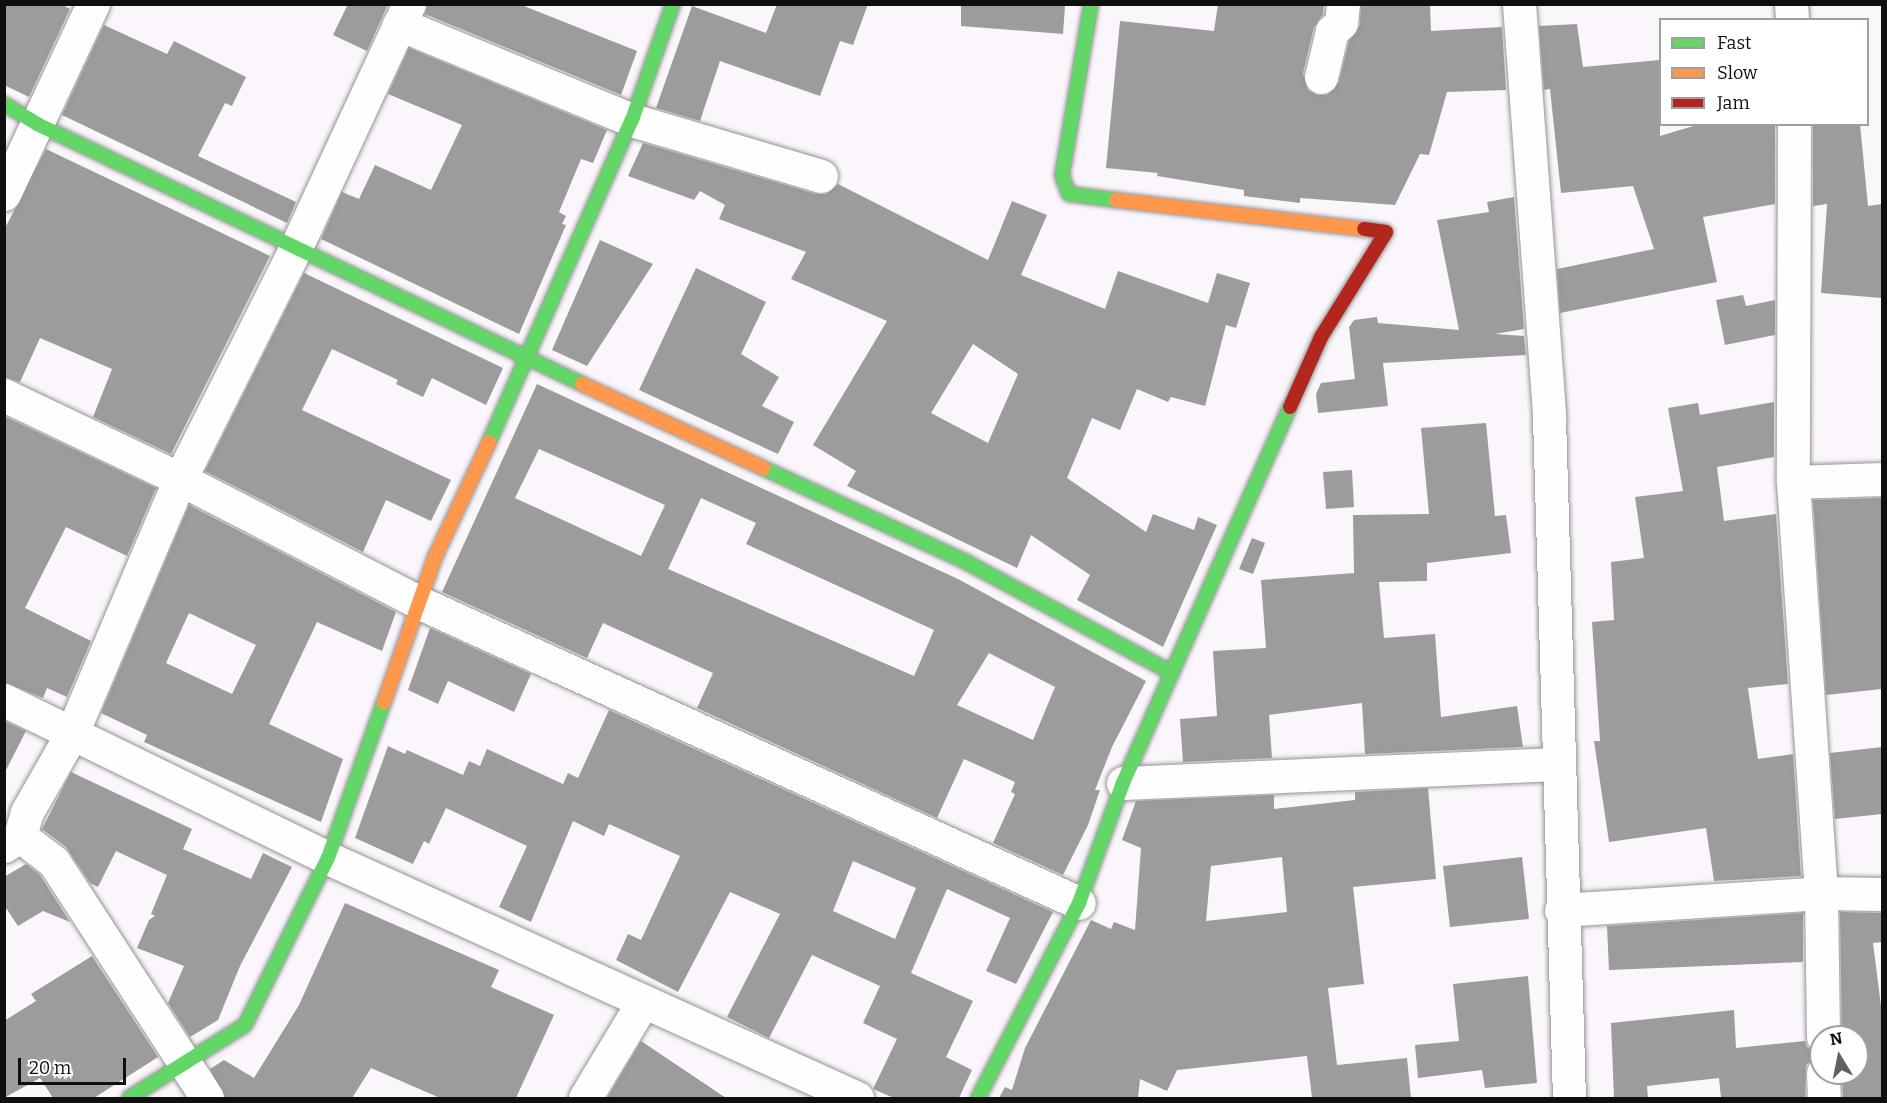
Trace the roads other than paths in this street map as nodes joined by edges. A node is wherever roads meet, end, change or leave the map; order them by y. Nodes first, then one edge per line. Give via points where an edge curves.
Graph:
1 (93, 4) edge
2 (673, 4) edge
3 (1091, 4) edge
4 (1343, 4) edge
5 (1519, 4) edge
6 (404, 14) edge
7 (1321, 77) dead end
8 (4, 104) edge
9 (632, 120) junction
10 (37, 124) junction
11 (1794, 126) edge
12 (821, 176) dead end
13 (4, 194) edge
14 (297, 245) junction
15 (528, 359) junction
16 (4, 395) edge
17 (180, 479) junction
18 (1882, 479) edge
19 (1793, 482) junction
20 (418, 602) junction
21 (1172, 673) junction
22 (4, 700) edge
23 (72, 733) junction
24 (1557, 764) junction
25 (1123, 783) junction
26 (12, 841) edge
27 (328, 858) junction
28 (1821, 893) junction
29 (1882, 894) edge
30 (1079, 903) junction
31 (1561, 910) junction
32 (643, 1002) junction
33 (1823, 1025) edge
34 (187, 1062) junction
35 (129, 1098) edge
36 (207, 1098) edge
37 (585, 1098) edge
38 (857, 1098) edge
39 (978, 1098) edge
40 (1569, 1098) edge

1 - 10 street
2 - 9 street
3 - 21 street via 1062,176 1069,194 1386,232 1321,337
4 - 7 street via 1341,23 1332,31
5 - 24 street via 1549,417
6 - 9 street
6 - 14 street
8 - 10 street
9 - 12 street
9 - 15 street
10 - 13 street
10 - 14 street
11 - 19 street
14 - 15 street
14 - 17 street
15 - 20 street via 435,557
15 - 21 street via 966,562
16 - 17 street
17 - 20 street
17 - 23 street
18 - 19 street
19 - 28 street
20 - 27 street
20 - 30 street
21 - 25 street
22 - 23 street
23 - 26 street
23 - 27 street
24 - 25 street
24 - 31 street
25 - 30 street
26 - 34 street via 54,862
27 - 32 street
27 - 34 street via 245,1025
28 - 29 street
28 - 31 street
28 - 33 street
30 - 39 street
31 - 40 street
32 - 37 street
32 - 38 street
34 - 35 street
34 - 36 street

